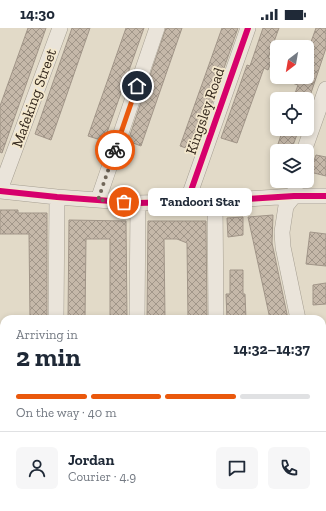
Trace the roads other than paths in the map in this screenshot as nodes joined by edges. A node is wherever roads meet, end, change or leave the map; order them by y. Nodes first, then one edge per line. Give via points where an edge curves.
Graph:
1 (60, 28) edge
2 (157, 28) edge
3 (248, 28) edge
4 (326, 89) edge
5 (306, 144) edge
6 (295, 188) edge
7 (0, 190) edge
8 (326, 196) edge
9 (57, 197) junction
10 (98, 200) junction
11 (215, 201) junction
12 (187, 202) junction
13 (138, 203) junction
14 (56, 315) edge
15 (137, 315) edge
16 (216, 315) edge
17 (297, 315) edge

1 - 7 street, Mafeking Street
2 - 10 street
3 - 12 street, Kingsley Road
4 - 5 street
6 - 8 street
6 - 11 street
6 - 17 street via 286,206 282,232
7 - 9 street
9 - 10 street
9 - 14 street
10 - 13 street
11 - 12 street
11 - 16 street
12 - 13 street
13 - 15 street

